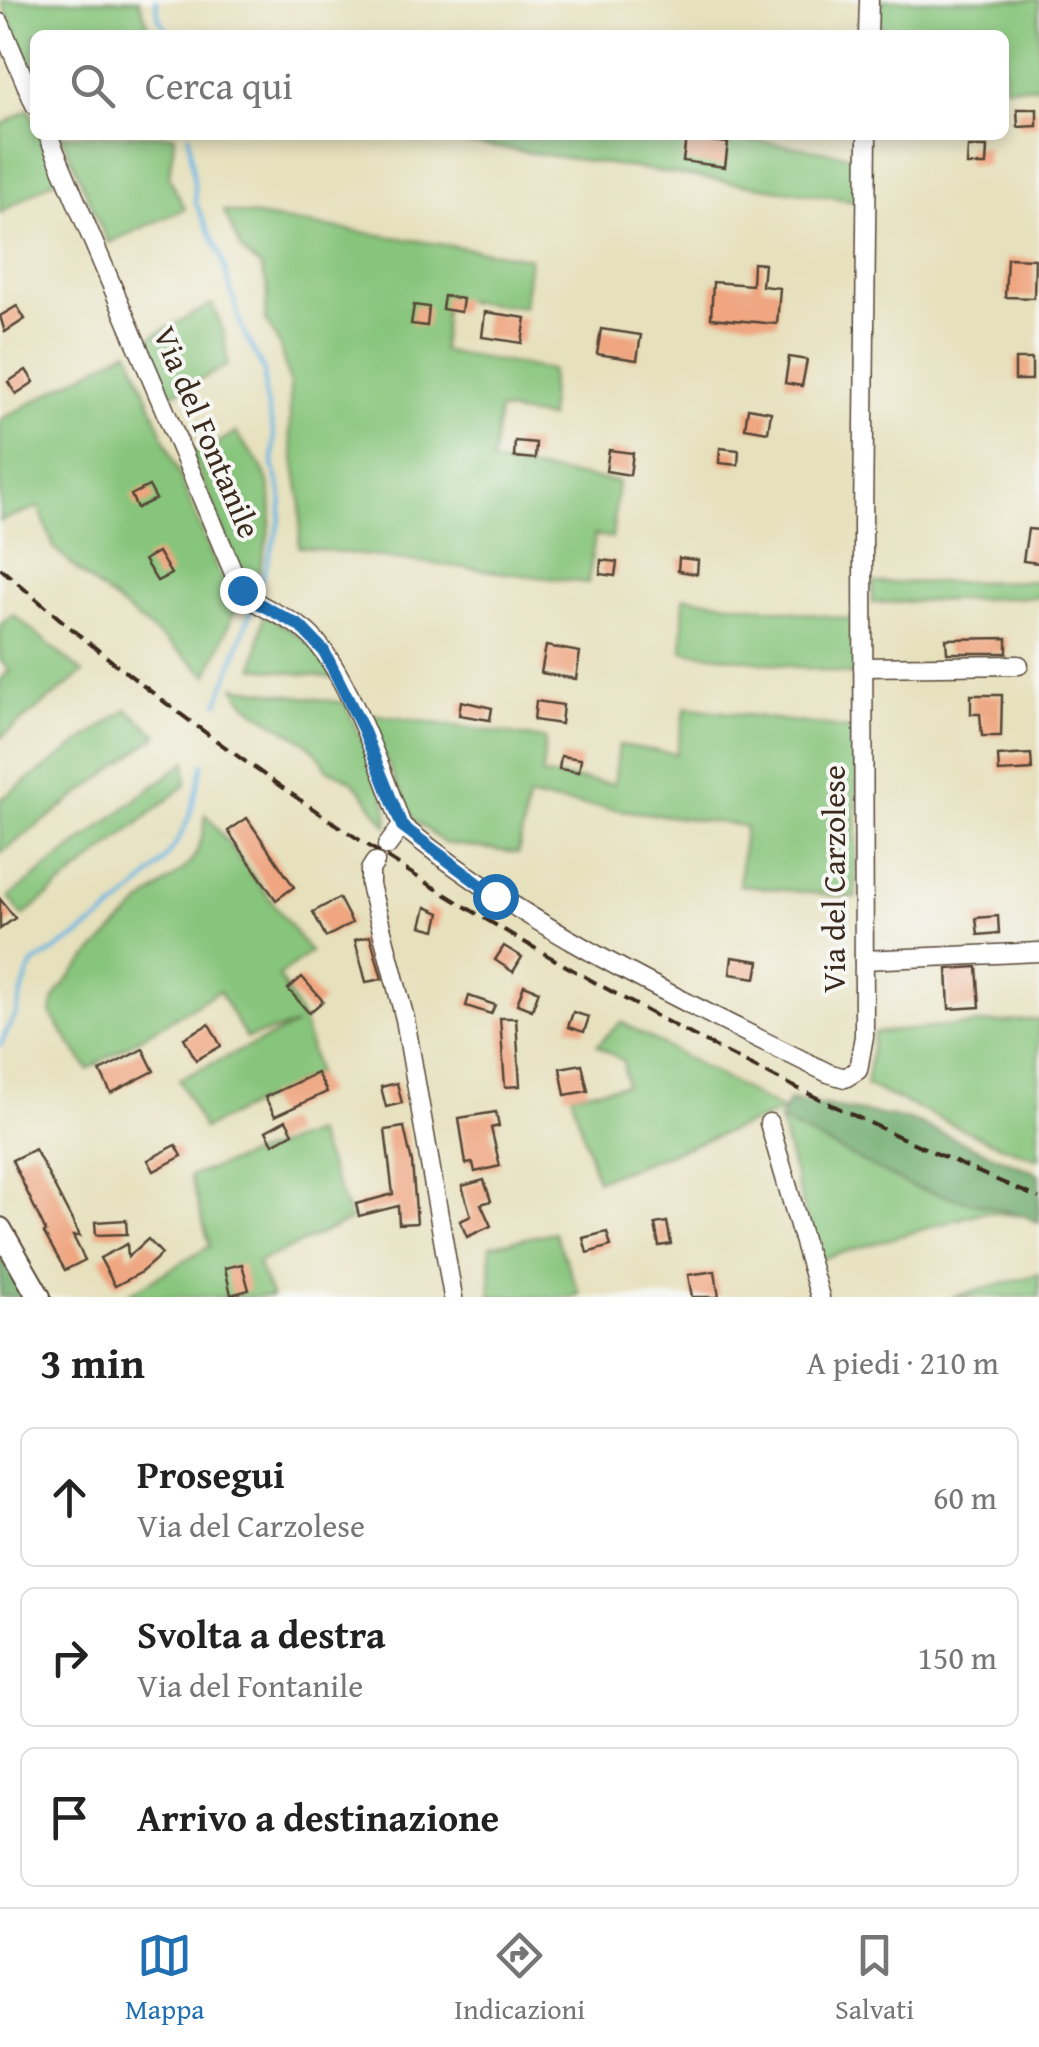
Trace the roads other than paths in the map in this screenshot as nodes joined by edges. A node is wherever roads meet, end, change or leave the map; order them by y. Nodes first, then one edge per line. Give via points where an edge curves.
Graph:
1 (869, 0) edge
2 (0, 23) edge
3 (868, 30) edge
4 (30, 93) edge
5 (50, 140) edge
6 (867, 140) edge
7 (1019, 664) dead end
8 (863, 667) junction
9 (402, 826) junction
10 (387, 846) dead end
11 (375, 862) dead end
12 (1039, 952) edge
13 (864, 960) junction
14 (769, 1123) dead end
15 (0, 1229) edge
16 (39, 1297) edge
17 (453, 1297) edge
18 (820, 1297) edge

1 - 3 street
2 - 4 street
5 - 9 street, Via del Fontanile via 244,593 308,632 328,657
6 - 8 street, Via del Carzolese
7 - 8 street
8 - 13 street, Via del Carzolese
9 - 10 street
9 - 13 street, Via del Carzolese via 515,908 841,1078 855,1074 862,1057
11 - 17 street via 370,885 402,1004
12 - 13 street
14 - 18 street
15 - 16 main road

